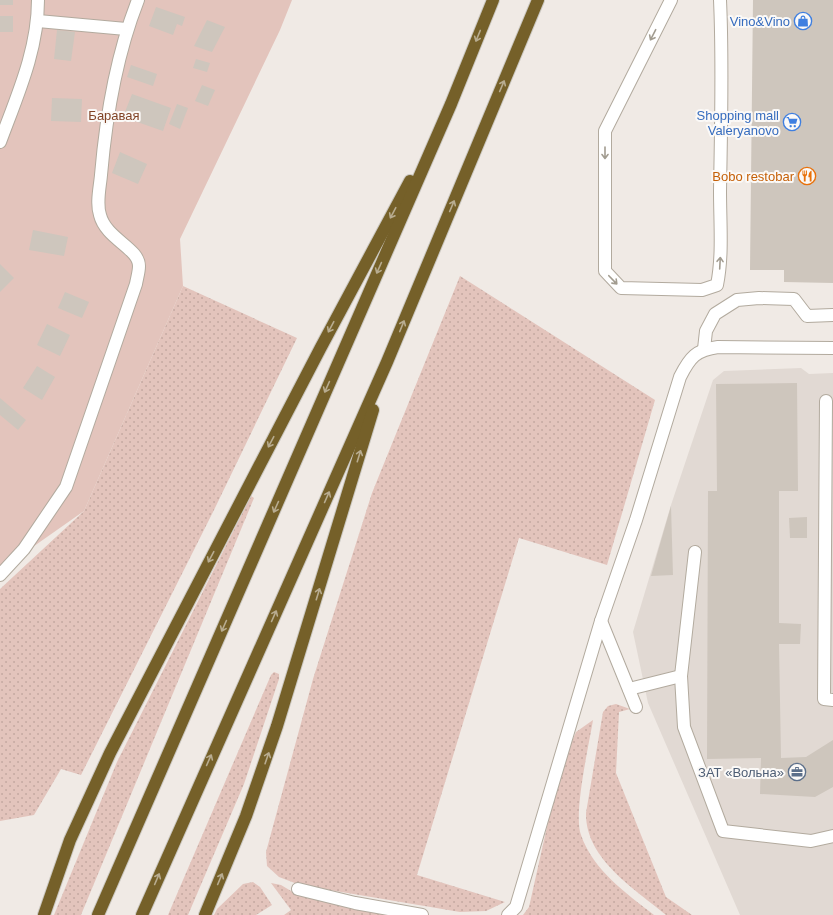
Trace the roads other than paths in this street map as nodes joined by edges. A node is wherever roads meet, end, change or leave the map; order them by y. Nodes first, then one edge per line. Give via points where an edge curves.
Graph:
1 (38, 0) edge
2 (138, 0) edge
3 (493, 0) edge
4 (538, 0) edge
5 (671, 0) edge
6 (720, 0) edge
7 (38, 21) junction
8 (126, 29) junction
9 (451, 104) junction
10 (0, 142) edge
11 (833, 315) edge
12 (833, 348) edge
13 (704, 349) junction
14 (387, 362) junction
15 (826, 401) dead end
16 (695, 552) dead end
17 (0, 575) edge
18 (601, 621) junction
19 (681, 676) junction
20 (629, 690) junction
21 (833, 700) edge
22 (636, 708) dead end
23 (833, 836) edge
24 (298, 889) dead end
25 (44, 915) edge
26 (98, 915) edge
27 (142, 915) edge
28 (205, 915) edge
29 (422, 915) edge
30 (508, 915) edge

1 - 7 street
2 - 8 street
3 -> 9 highway
14 -> 4 highway
5 -> 6 street via 605,131 605,271 621,288 702,290 717,285 721,243
7 - 8 street
7 - 10 street via 31,56
8 - 17 street via 105,134 99,214 112,236 137,256 139,266 136,284 66,487 24,549
9 -> 25 highway via 320,349 110,753 70,840
9 -> 26 highway
11 - 13 street via 807,316 794,298 737,300 715,314 706,331
12 - 13 street
13 - 18 street via 688,360 680,377 636,520
27 -> 14 highway
28 -> 14 highway via 246,816 278,726
15 - 21 street via 824,699
16 - 19 street
18 - 20 street
18 - 30 street via 516,907
19 - 20 street
19 - 23 street via 684,727 723,832 811,841
20 - 22 street
24 - 29 street via 355,903

